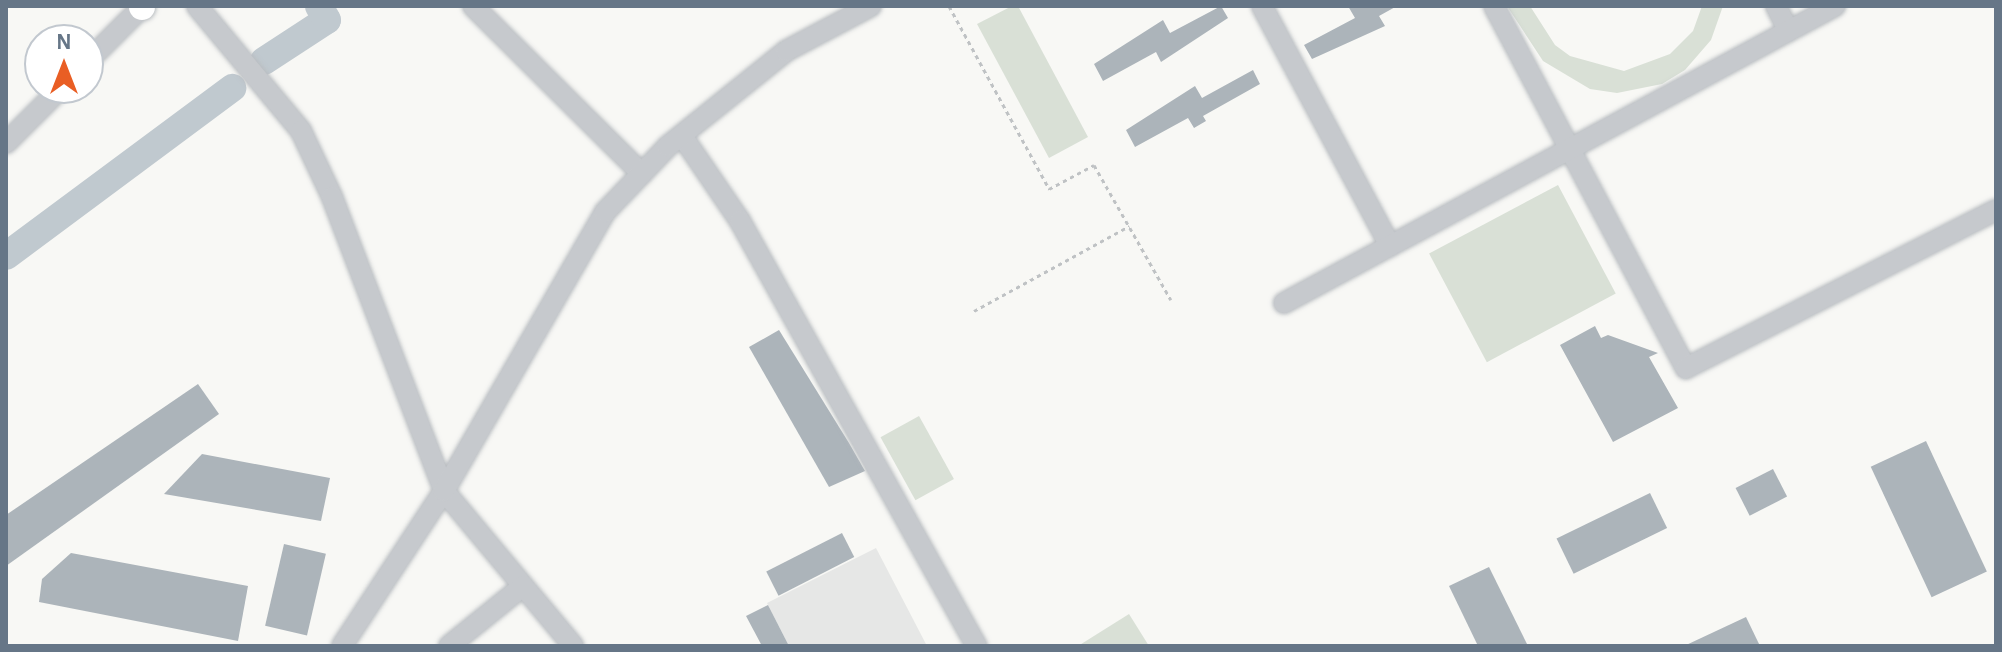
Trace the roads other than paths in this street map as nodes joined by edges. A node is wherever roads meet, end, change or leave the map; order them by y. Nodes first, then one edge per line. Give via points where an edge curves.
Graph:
1 (142, 6) edge
2 (197, 6) edge
3 (473, 6) edge
4 (871, 6) edge
5 (1262, 6) edge
6 (1494, 6) edge
7 (1776, 6) edge
8 (1835, 6) edge
9 (1789, 31) junction
10 (104, 45) edge
11 (45, 104) edge
12 (682, 136) junction
13 (6, 143) edge
14 (1570, 149) junction
15 (642, 174) junction
16 (1996, 210) edge
17 (1390, 246) junction
18 (1284, 303) dead end
19 (444, 491) junction
20 (523, 586) junction
21 (342, 646) edge
22 (449, 646) edge
23 (573, 646) edge
24 (977, 646) edge

1 - 10 street
2 - 19 street via 301,131 332,197
3 - 15 street
4 - 12 street via 786,51
5 - 17 street
6 - 14 street
7 - 9 street
8 - 9 street
9 - 14 street
11 - 13 street
12 - 15 street
12 - 24 street via 740,221
14 - 16 street via 1686,368
14 - 17 street
15 - 19 street via 605,212
17 - 18 street
19 - 20 street
19 - 21 street
20 - 22 street
20 - 23 street

